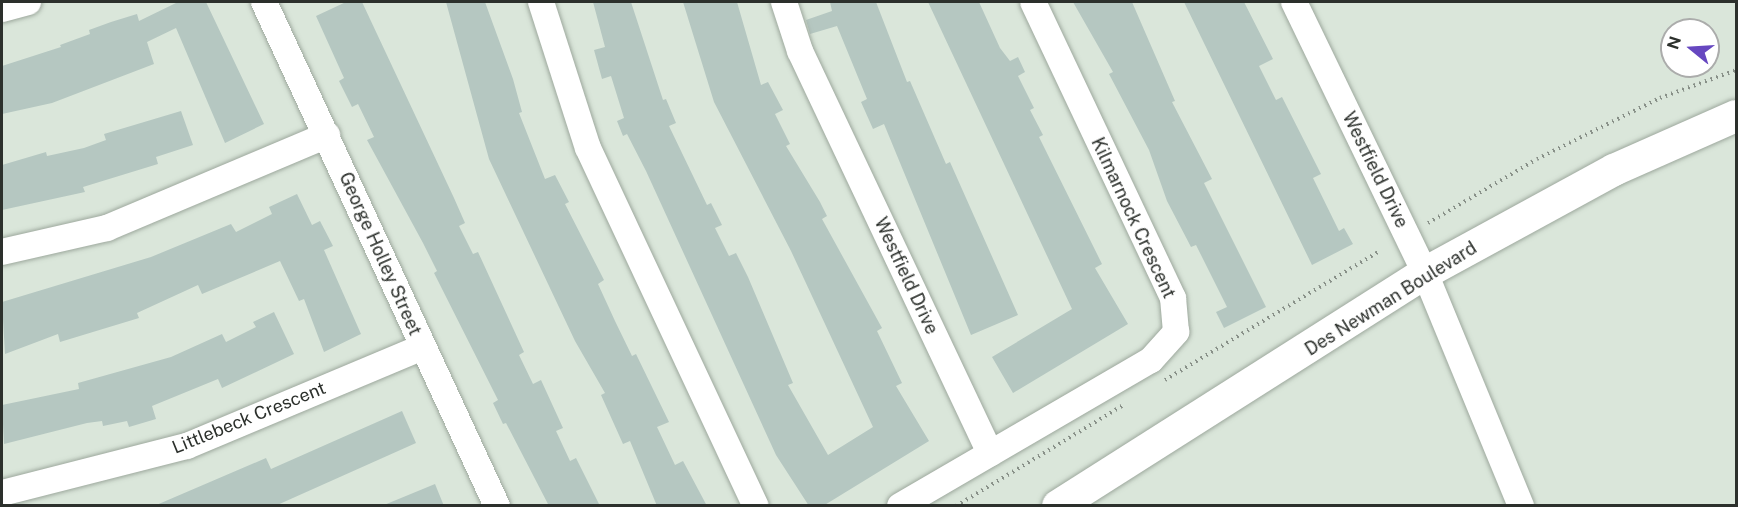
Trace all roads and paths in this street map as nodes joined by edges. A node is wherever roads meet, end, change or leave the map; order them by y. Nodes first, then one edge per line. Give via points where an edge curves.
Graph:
1 (28, 2) edge
2 (264, 2) edge
3 (541, 2) edge
4 (784, 2) edge
5 (1033, 2) edge
6 (1294, 2) edge
7 (2, 9) edge
8 (1737, 70) edge
9 (1737, 116) edge
10 (327, 135) junction
11 (1428, 223) dead end
12 (1380, 251) dead end
13 (2, 252) edge
14 (1425, 273) junction
15 (422, 347) junction
16 (1160, 383) dead end
17 (1130, 401) dead end
18 (990, 453) junction
19 (2, 493) edge
20 (497, 506) edge
21 (756, 506) edge
22 (900, 506) edge
23 (956, 506) edge
24 (1058, 506) edge
25 (1521, 506) edge

1 - 7 street
2 - 10 street, George Holley Street
3 - 21 street via 588,148
4 - 18 street, Westfield Drive via 800,51
5 - 18 street, Kilmarnock Crescent via 1173,298 1176,332 1151,360
6 - 14 street, Westfield Drive
8 - 11 path via 1660,98 1547,154
9 - 14 street, Des Newman Boulevard via 1614,170
10 - 13 street via 107,228
10 - 15 street, George Holley Street
12 - 16 path
14 - 24 street, Des Newman Boulevard
14 - 25 street, Westfield Drive
15 - 19 street, Littlebeck Crescent via 188,446
15 - 20 street, George Holley Street
17 - 23 path
18 - 22 street

